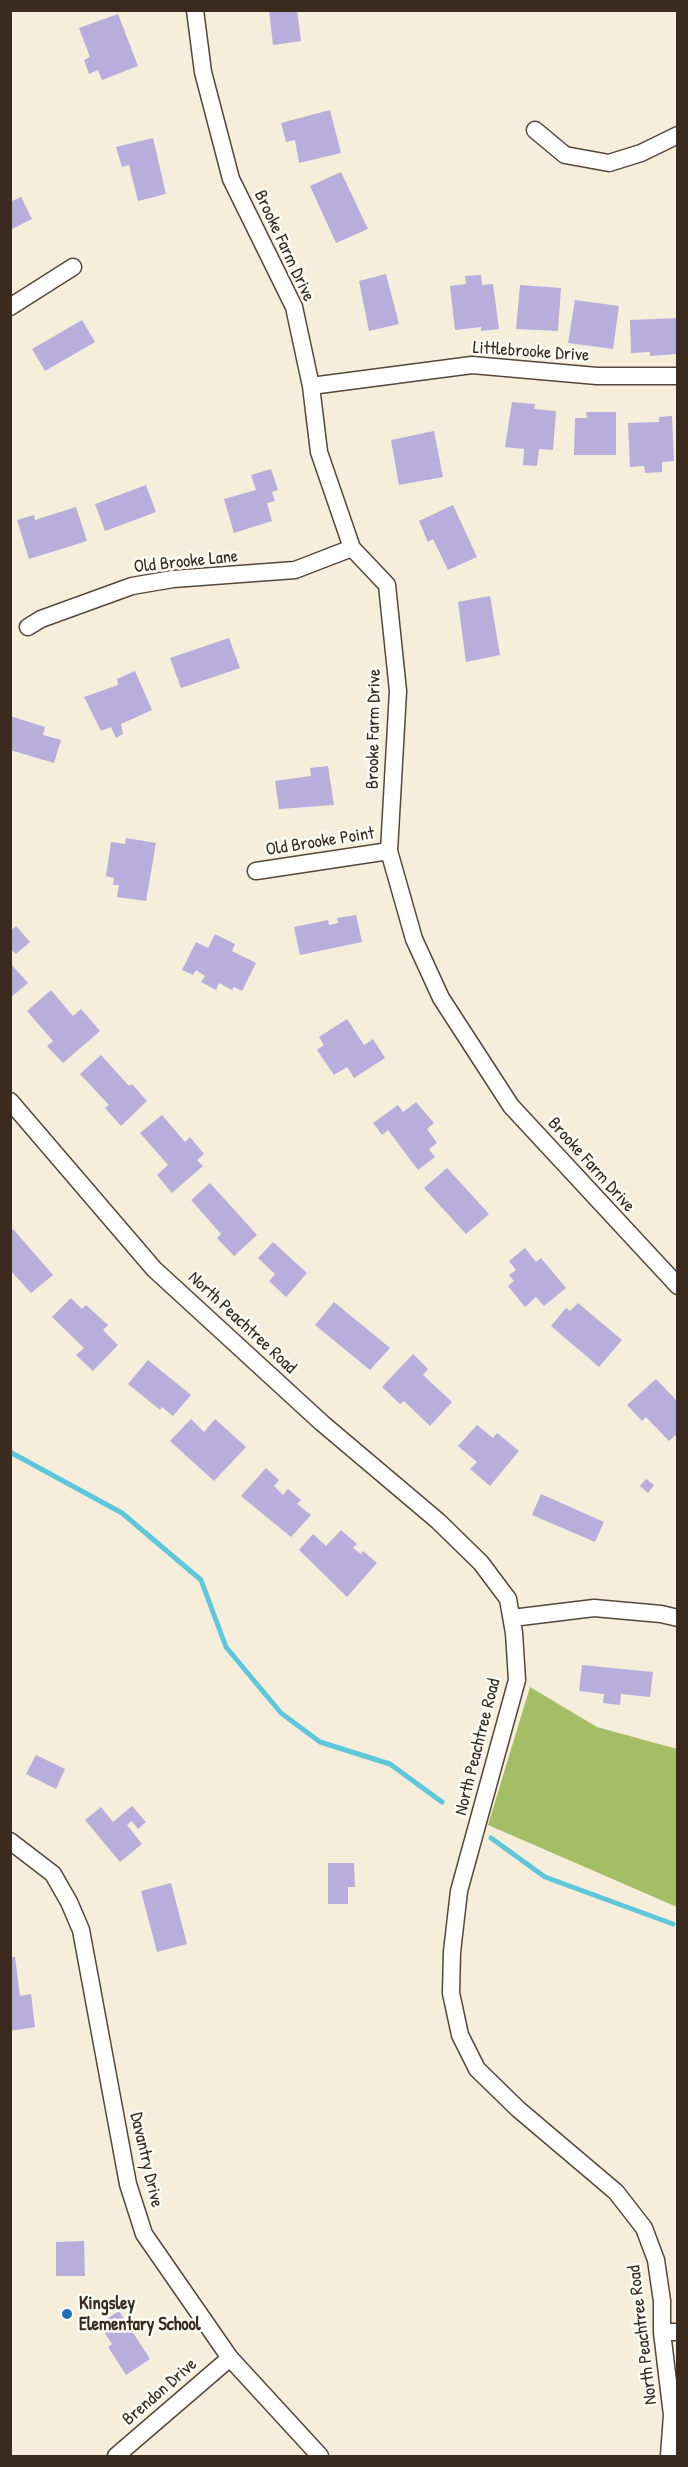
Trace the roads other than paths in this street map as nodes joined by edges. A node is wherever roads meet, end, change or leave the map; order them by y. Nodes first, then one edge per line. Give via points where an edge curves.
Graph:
1 (195, 10) edge
2 (535, 130) dead end
3 (678, 135) edge
4 (73, 267) dead end
5 (10, 307) edge
6 (678, 376) edge
7 (311, 386) junction
8 (352, 548) junction
9 (28, 627) dead end
10 (389, 851) junction
11 (256, 871) dead end
12 (10, 1101) edge
13 (678, 1286) edge
14 (512, 1618) junction
15 (678, 1618) edge
16 (10, 1841) edge
17 (670, 2332) edge
18 (230, 2358) junction
19 (116, 2457) edge
20 (320, 2457) edge
21 (669, 2457) edge

1 - 7 street, Brooke Farm Drive via 203,72 223,155 294,307
2 - 3 street via 565,155 609,163 642,153
4 - 5 street
6 - 7 street, Littlebrooke Drive via 597,376 472,365
7 - 8 street, Brooke Farm Drive via 319,452
8 - 9 street, Old Brooke Lane via 295,570 132,586
8 - 10 street, Brooke Farm Drive via 387,585 398,691
10 - 11 street, Old Brooke Point
10 - 13 street, Brooke Farm Drive via 414,939 441,998 512,1106
12 - 14 street, North Peachtree Road via 154,1269 481,1563 508,1599
14 - 15 street via 594,1608
14 - 17 street, North Peachtree Road via 516,1680 459,1891 451,1994 460,2035 477,2069 616,2192 644,2228 656,2260
16 - 18 street, Davantry Drive via 53,1874 81,1930 128,2184 144,2234
17 - 21 street, North Peachtree Road
18 - 19 street, Brendon Drive
18 - 20 street, Davantry Drive

